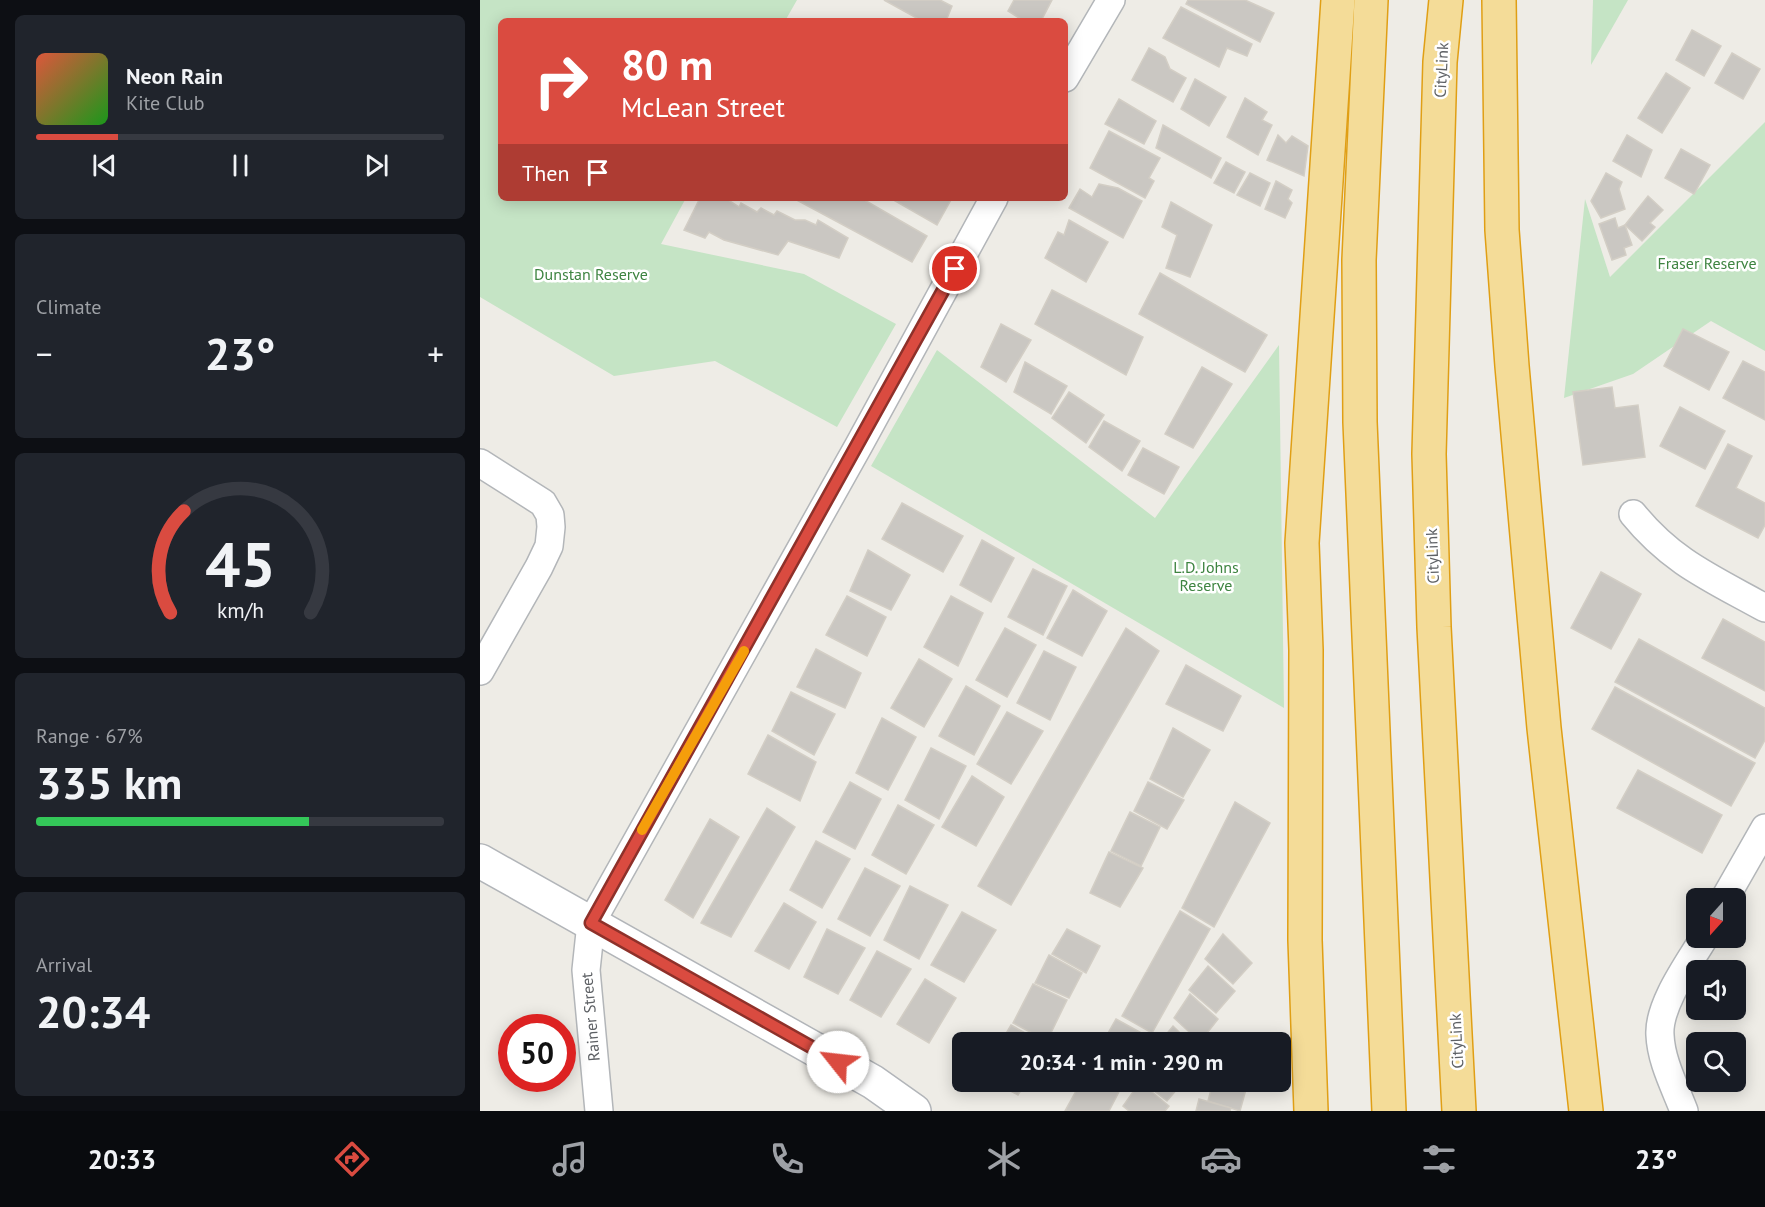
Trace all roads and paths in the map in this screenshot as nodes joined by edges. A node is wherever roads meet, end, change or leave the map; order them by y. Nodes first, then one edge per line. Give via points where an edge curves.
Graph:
1 (1111, 0) edge
2 (1338, 0) edge
3 (1371, 0) edge
4 (1446, 0) edge
5 (1499, 0) edge
6 (1068, 73) edge
7 (992, 201) edge
8 (480, 463) edge
9 (1633, 514) dead end
10 (1765, 608) edge
11 (480, 671) edge
12 (1765, 828) edge
13 (480, 861) edge
14 (1731, 888) edge
15 (591, 923) junction
16 (1699, 948) edge
17 (912, 1107) edge
18 (599, 1111) edge
19 (1311, 1111) edge
20 (1389, 1111) edge
21 (1459, 1111) edge
22 (1586, 1111) edge
23 (1684, 1111) edge

1 - 6 street
2 - 19 highway via 1302,543 1306,650 1305,940
3 - 20 highway via 1359,260 1360,422
4 - 21 highway, CityLink via 1440,62 1429,454
5 - 22 highway via 1502,230 1511,355 1544,728
7 - 15 street
8 - 11 street via 543,503 551,527 549,546 539,567
9 - 10 street via 1654,540 1677,559
12 - 14 street
13 - 15 main road
15 - 17 main road
15 - 18 street, Rainer Street via 586,978
16 - 23 street via 1661,1019 1663,1055

